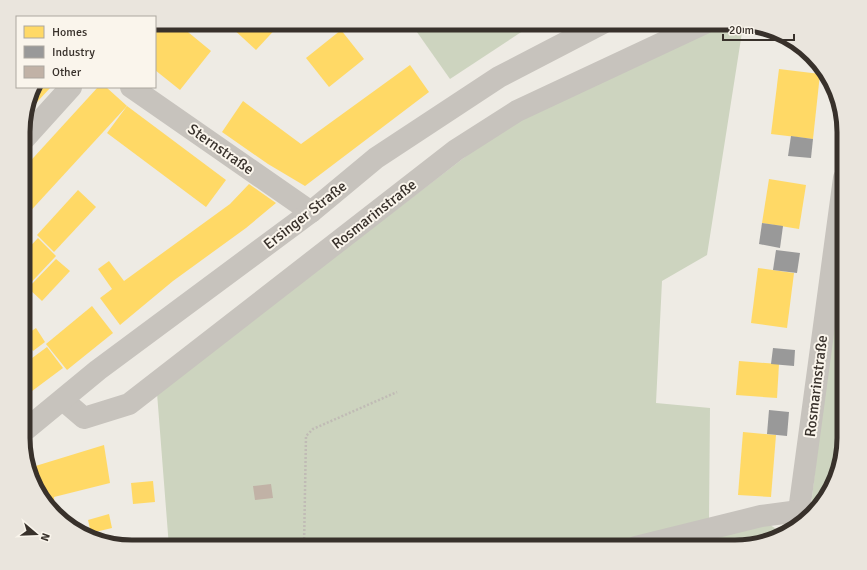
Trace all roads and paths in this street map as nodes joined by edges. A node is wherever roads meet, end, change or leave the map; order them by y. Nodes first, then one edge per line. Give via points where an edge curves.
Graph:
1 (590, 30) edge
2 (692, 30) edge
3 (70, 88) edge
4 (132, 88) edge
5 (30, 132) edge
6 (311, 212) junction
7 (837, 231) edge
8 (397, 392) dead end
9 (63, 400) junction
10 (30, 426) edge
11 (799, 517) edge
12 (304, 540) edge
13 (664, 540) edge

1 - 6 street, Ersinger Straße via 499,77 376,158
2 - 9 street, Rosmarinstraße via 517,111 456,150 129,404 84,418
3 - 5 street
4 - 6 street, Sternstraße
6 - 9 street, Ersinger Straße via 98,370
7 - 11 street, Rosmarinstraße
8 - 12 path via 313,429 306,436
9 - 10 street, Ersinger Straße
11 - 13 street via 761,516

